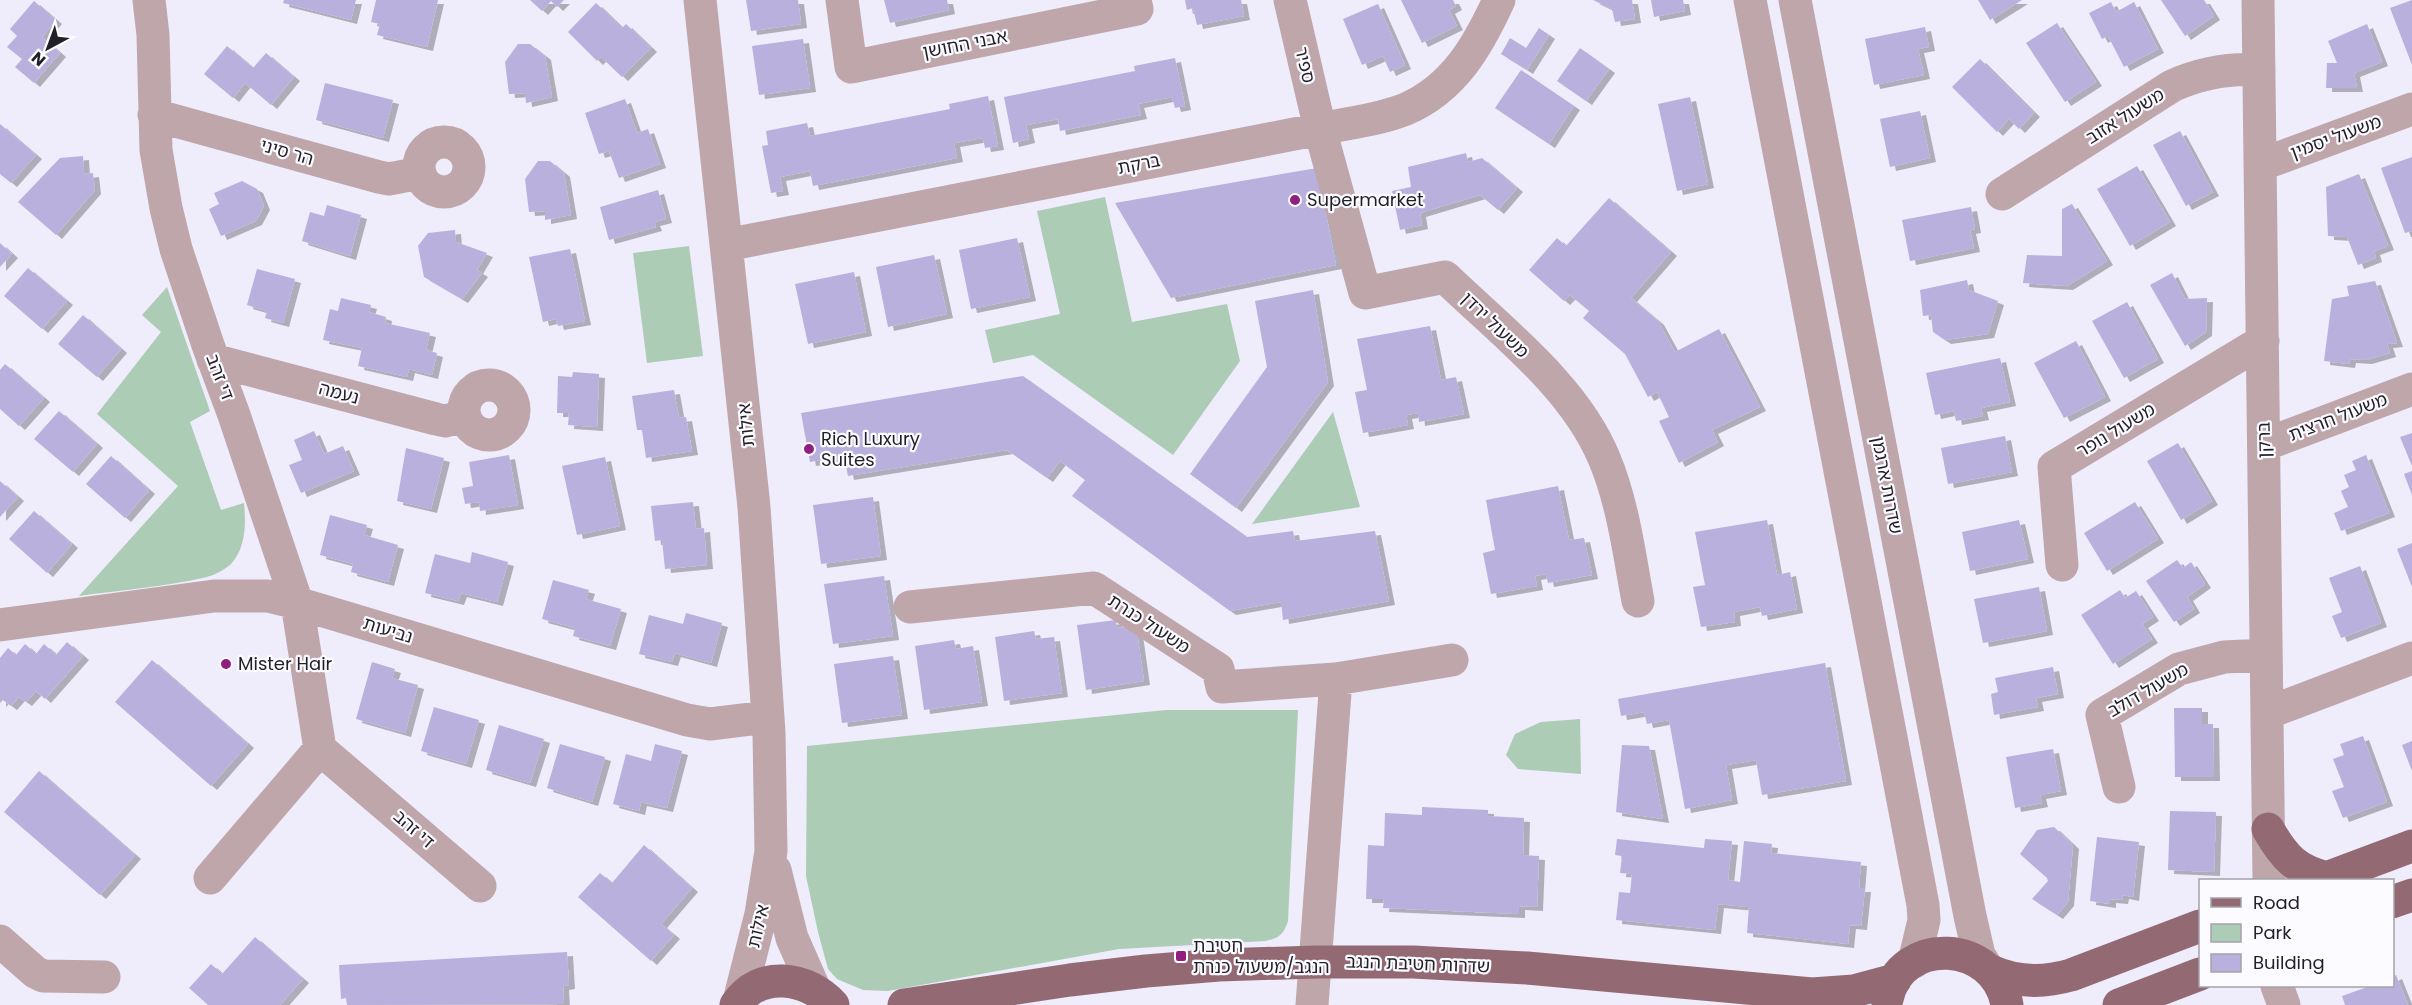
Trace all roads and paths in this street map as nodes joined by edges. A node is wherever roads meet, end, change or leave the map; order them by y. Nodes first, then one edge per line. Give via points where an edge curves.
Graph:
1 (149, 0) edge
2 (700, 0) edge
3 (842, 0) edge
4 (1136, 0) edge
5 (1290, 0) edge
6 (1499, 0) edge
7 (1750, 0) edge
8 (1795, 0) edge
9 (2258, 0) edge
10 (2259, 70) junction
11 (2412, 109) edge
12 (154, 115) junction
13 (1320, 129) junction
14 (2260, 165) junction
15 (420, 173) dead end
16 (2002, 194) dead end
17 (726, 245) junction
18 (2263, 341) junction
19 (213, 360) junction
20 (2412, 389) edge
21 (465, 416) dead end
22 (2264, 445) junction
23 (2062, 566) dead end
24 (1638, 601) dead end
25 (297, 603) junction
26 (910, 607) dead end
27 (0, 625) edge
28 (2266, 655) junction
29 (2412, 658) edge
30 (1452, 660) dead end
31 (1336, 679) junction
32 (2267, 713) junction
33 (768, 717) junction
34 (320, 749) junction
35 (2119, 786) dead end
36 (2268, 829) junction
37 (2412, 846) edge
38 (771, 851) junction
39 (210, 878) dead end
40 (2269, 879) edge
41 (2325, 879) edge
42 (480, 886) dead end
43 (2412, 895) edge
44 (2394, 901) edge
45 (2199, 926) edge
46 (0, 942) edge
47 (1316, 962) junction
48 (1989, 969) junction
49 (2199, 974) edge
50 (104, 976) dead end
51 (1898, 982) edge
52 (2277, 987) edge
53 (828, 998) edge
54 (737, 1004) edge
55 (904, 1005) edge
56 (1312, 1005) edge
57 (2007, 1005) edge
58 (2119, 1005) edge
59 (2284, 1005) edge

1 - 12 street, די זהב
2 - 17 street, אילות
3 - 4 street, אבני החושן via 851,67 1137,9
5 - 13 street, ספיר
6 - 13 street, ברקת via 1471,54 1438,90 1404,110
7 - 51 street via 1923,905 1924,920
8 - 48 street, שדרות ארגמן via 1970,916 1980,955
9 - 10 street, ברקן
10 - 14 street, ברקן
10 - 16 street, משעול אזוב via 2217,71 2172,87
11 - 14 street, משעול יסמין
12 - 15 street, הר סיני via 379,177
12 - 19 street, די זהב via 160,176 176,249
13 - 17 street, ברקת
13 - 24 street, משעול ירדן via 1365,293 1445,277 1542,370 1586,423 1611,476
14 - 18 street, ברקן
17 - 33 street, אילות via 754,507
18 - 22 street, ברקן
18 - 23 street, משעול נופר via 2054,467
19 - 21 street, נעמה via 436,419 446,421
19 - 25 street, די זהב
20 - 22 street, משעול חרצית
22 - 28 street, ברקן
25 - 27 street, נביעות via 268,596 214,597
25 - 33 street, נביעות via 687,720 710,724
25 - 34 street, די זהב
26 - 31 street, משעול כנרת via 1094,588 1218,669 1222,687
28 - 32 street, ברקן
28 - 35 street, משעול דולב via 2224,657 2179,669 2102,715
29 - 32 street
30 - 31 street, משעול כנרת
31 - 47 street
32 - 36 street, ברקן
33 - 38 street, אילות
34 - 39 street
34 - 42 street, די זהב
36 - 40 street, ברקן
36 - 41 main road via 2285,856 2299,868
37 - 41 main road
38 - 53 street, אילות via 799,955
38 - 54 street, אילות via 761,914
43 - 44 main road
45 - 48 main road via 2051,980 2022,981
46 - 50 street via 43,976
47 - 51 main road, שדרות חטיבת הנגב via 1527,968 1812,994
47 - 55 main road, שדרות חטיבת הנגב via 1146,971
47 - 56 street
48 - 51 main road, שדרות חטיבת הנגב via 1954,953 1930,955
48 - 57 main road via 2002,987
49 - 58 main road
52 - 59 street
53 - 54 main road via 791,981 769,982

